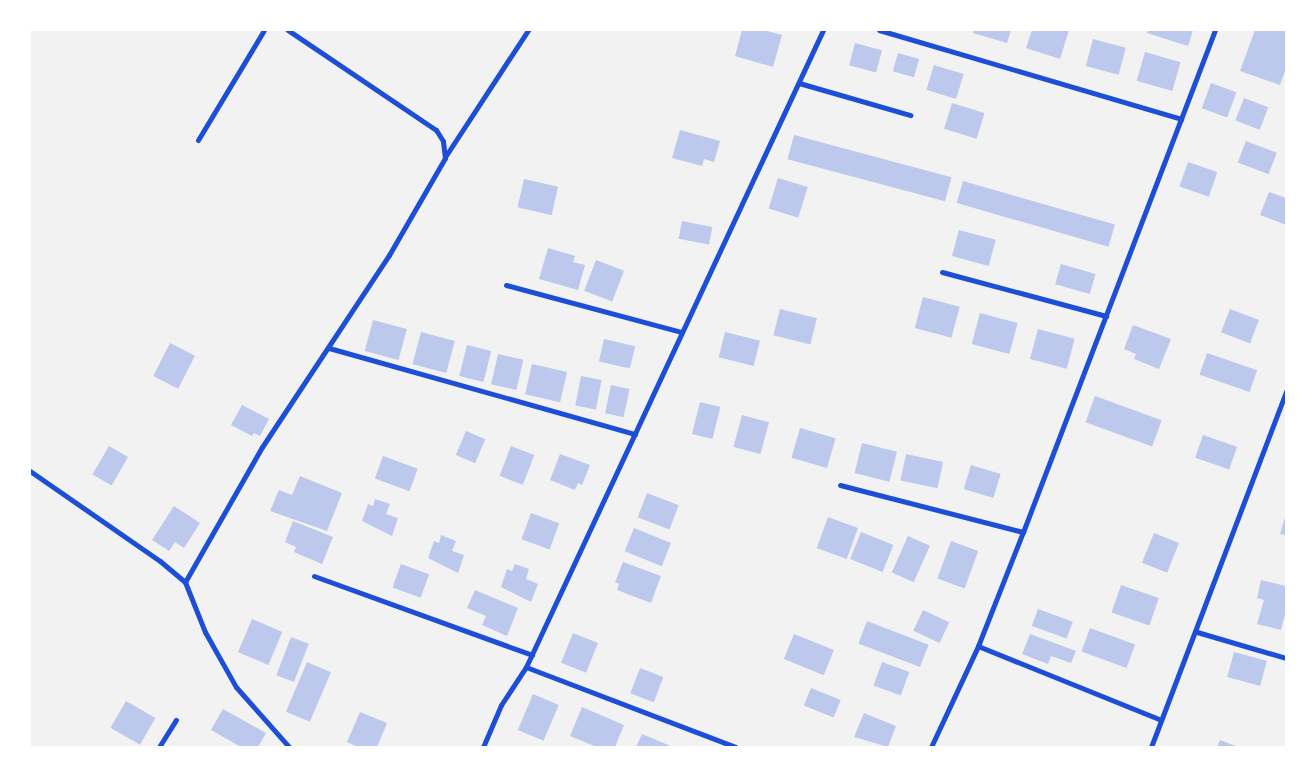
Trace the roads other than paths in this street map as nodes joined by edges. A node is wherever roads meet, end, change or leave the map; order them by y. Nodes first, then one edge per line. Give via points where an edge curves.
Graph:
1 (264, 30) edge
2 (288, 30) edge
3 (528, 30) edge
4 (823, 30) edge
5 (879, 30) edge
6 (1216, 30) edge
7 (798, 83) junction
8 (910, 115) dead end
9 (1181, 119) junction
10 (198, 140) dead end
11 (445, 158) junction
12 (942, 272) dead end
13 (506, 285) dead end
14 (1106, 316) junction
15 (682, 332) junction
16 (329, 348) junction
17 (1286, 391) edge
18 (635, 434) junction
19 (30, 471) edge
20 (840, 485) dead end
21 (1023, 532) junction
22 (314, 576) dead end
23 (185, 582) junction
24 (1197, 632) junction
25 (978, 646) junction
26 (532, 655) junction
27 (1286, 658) edge
28 (526, 667) junction
29 (176, 720) dead end
30 (1162, 720) junction
31 (159, 747) edge
32 (289, 747) edge
33 (483, 747) edge
34 (735, 747) edge
35 (931, 747) edge
36 (1151, 747) edge

1 - 10 street
2 - 11 street via 422,118 443,141
3 - 11 street
4 - 7 street
5 - 9 street
6 - 9 street
7 - 8 street
7 - 15 street
9 - 14 street
11 - 16 street via 412,218
12 - 14 street
13 - 15 street
14 - 21 street
15 - 18 street
16 - 18 street
16 - 23 street via 262,447
17 - 24 street
18 - 26 street
19 - 23 street via 160,561
20 - 21 street
21 - 25 street
22 - 26 street
23 - 32 street via 206,632 236,687
24 - 27 street
24 - 30 street
25 - 30 street
25 - 35 street
26 - 28 street
28 - 33 street via 501,705
28 - 34 street
29 - 31 street
30 - 36 street

